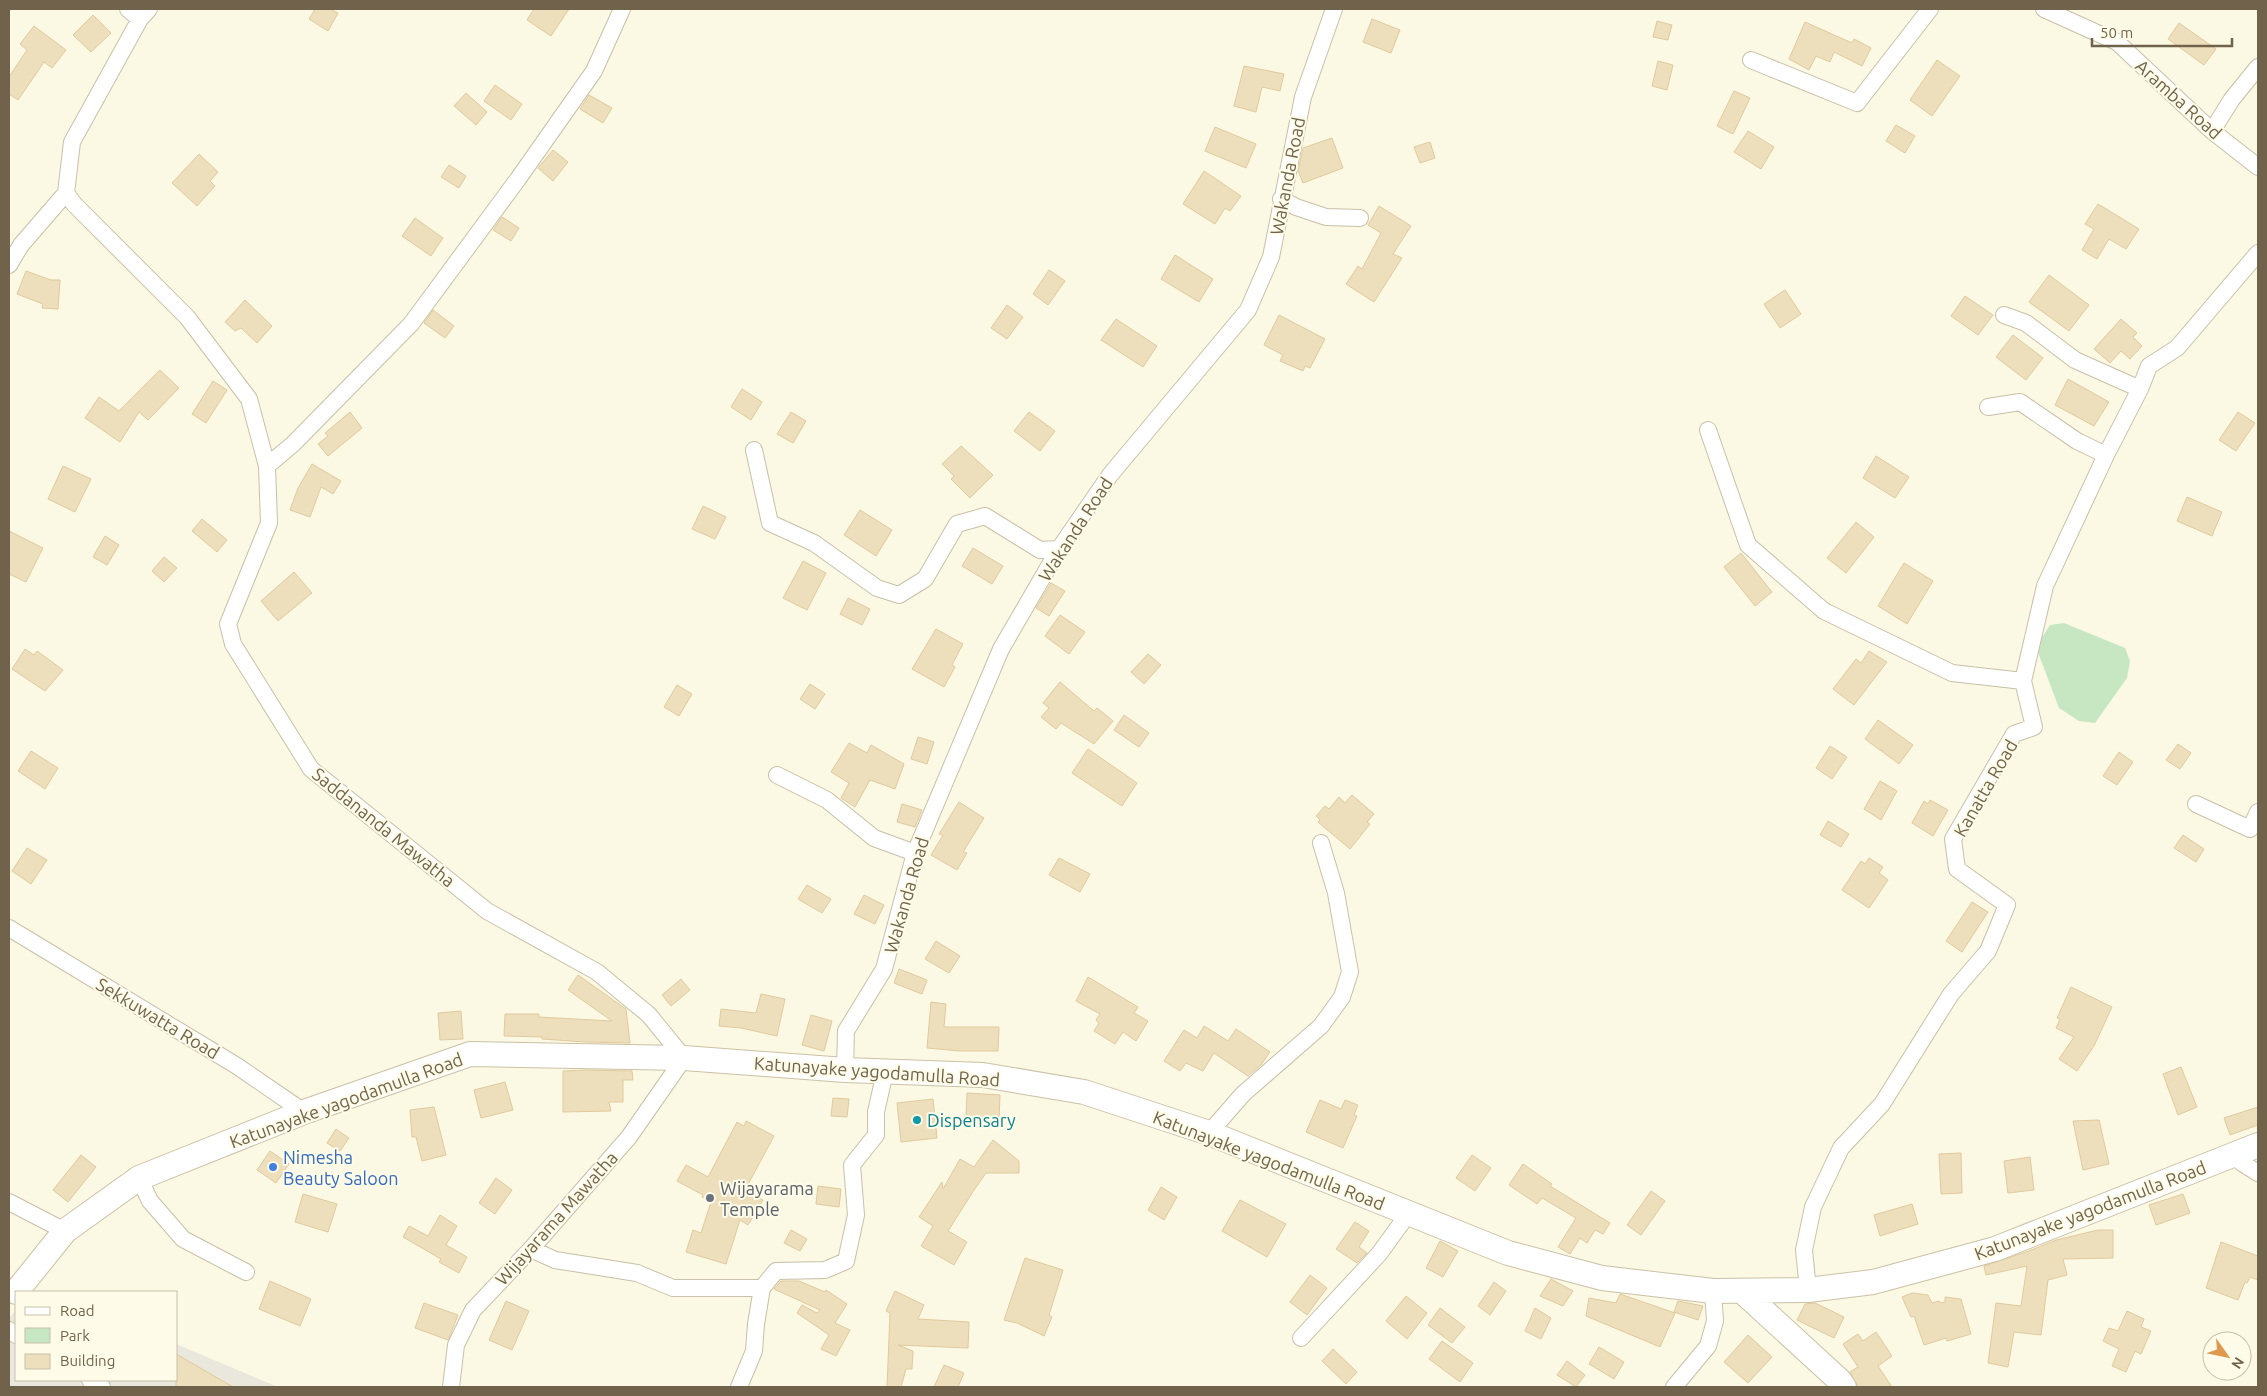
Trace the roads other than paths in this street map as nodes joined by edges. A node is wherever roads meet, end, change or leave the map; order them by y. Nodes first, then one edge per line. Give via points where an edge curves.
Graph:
1 (622, 9) edge
2 (1334, 9) edge
3 (1930, 9) edge
4 (2044, 9) edge
5 (139, 12) edge
6 (1750, 60) dead end
7 (2258, 67) edge
8 (2212, 131) junction
9 (2258, 167) edge
10 (66, 194) junction
11 (1281, 199) junction
12 (1360, 218) dead end
13 (15, 240) edge
14 (2258, 253) edge
15 (9, 266) edge
16 (2004, 315) dead end
17 (2140, 389) junction
18 (1988, 407) dead end
19 (1708, 430) dead end
20 (754, 450) dead end
21 (2106, 454) junction
22 (267, 466) junction
23 (1059, 549) junction
24 (2023, 681) junction
25 (778, 775) dead end
26 (2196, 804) dead end
27 (2258, 812) edge
28 (1321, 843) dead end
29 (915, 852) junction
30 (9, 928) edge
31 (684, 1058) junction
32 (845, 1070) junction
33 (885, 1072) junction
34 (304, 1112) junction
35 (1209, 1133) junction
36 (2258, 1145) edge
37 (2234, 1155) junction
38 (2258, 1172) edge
39 (139, 1178) junction
40 (9, 1202) edge
41 (1408, 1214) junction
42 (66, 1231) junction
43 (531, 1249) junction
44 (246, 1272) dead end
45 (765, 1286) junction
46 (1808, 1290) junction
47 (17, 1291) edge
48 (1713, 1291) junction
49 (1743, 1292) junction
50 (1301, 1338) dead end
51 (451, 1387) edge
52 (738, 1387) edge
53 (1674, 1387) edge
54 (1844, 1387) edge

1 - 22 street via 594,71 411,324 293,444
2 - 11 street, Wakanda Road via 1303,97
3 - 6 street via 1857,103
4 - 8 street, Aramba Road via 2117,42
5 - 10 street via 72,142
7 - 8 street
8 - 9 street, Aramba Road
10 - 13 street
10 - 22 street, Saddananda Mawatha via 187,317 249,400
11 - 12 street via 1326,217
11 - 23 street, Wakanda Road via 1271,257 1248,310 1110,474
13 - 15 street
14 - 17 street, Kanatta Road via 2177,348 2148,366
16 - 17 street via 2026,323 2075,360
17 - 21 street, Kanatta Road
18 - 21 street via 2020,402 2078,441
19 - 24 street via 1748,545 1824,611 1952,673
20 - 23 street via 770,523 814,543 878,588 899,595 926,579 957,524 985,516 1040,550
21 - 24 street, Kanatta Road via 2045,586
22 - 31 street, Saddananda Mawatha via 268,523 228,624 233,644 311,769 487,911 597,972 650,1015
23 - 29 street, Wakanda Road via 1001,649
24 - 46 street, Kanatta Road via 2034,727 2014,734 1953,840 1957,869 2007,905 2002,920 1988,951 1951,994 1882,1104 1841,1148 1813,1207 1804,1250
25 - 29 street via 827,800 874,838
26 - 27 street via 2250,829
28 - 35 street via 1336,893 1350,972 1342,997 1321,1026 1243,1094
29 - 32 street, Wakanda Road via 884,969 846,1031
30 - 34 street, Sekkuwatta Road via 237,1066
31 - 32 main road, Katunayake yagodamulla Road
31 - 34 main road, Katunayake yagodamulla Road via 470,1054
31 - 43 street, Wijayarama Mawatha via 629,1137
32 - 33 main road, Katunayake yagodamulla Road
33 - 35 main road, Katunayake yagodamulla Road via 983,1075 1084,1092
33 - 45 street via 876,1112 876,1135 852,1165 856,1215 846,1261 825,1270 776,1271
34 - 39 main road, Katunayake yagodamulla Road
35 - 41 main road, Katunayake yagodamulla Road
36 - 37 main road, Katunayake yagodamulla Road
37 - 38 street
37 - 46 main road, Katunayake yagodamulla Road via 1995,1249 1873,1282
39 - 42 main road, Katunayake yagodamulla Road
39 - 44 street via 150,1201 183,1240
40 - 42 street
41 - 48 main road, Katunayake yagodamulla Road via 1508,1253 1602,1278
41 - 50 street via 1379,1254
42 - 47 main road, Katunayake yagodamulla Road
43 - 45 street via 555,1260 636,1273 673,1288
43 - 51 street, Wijayarama Mawatha via 473,1310 456,1345
45 - 52 street via 756,1324 754,1351
46 - 49 main road, Katunayake yagodamulla Road
48 - 49 main road, Katunayake yagodamulla Road
48 - 53 street via 1715,1321 1708,1346
49 - 54 main road

